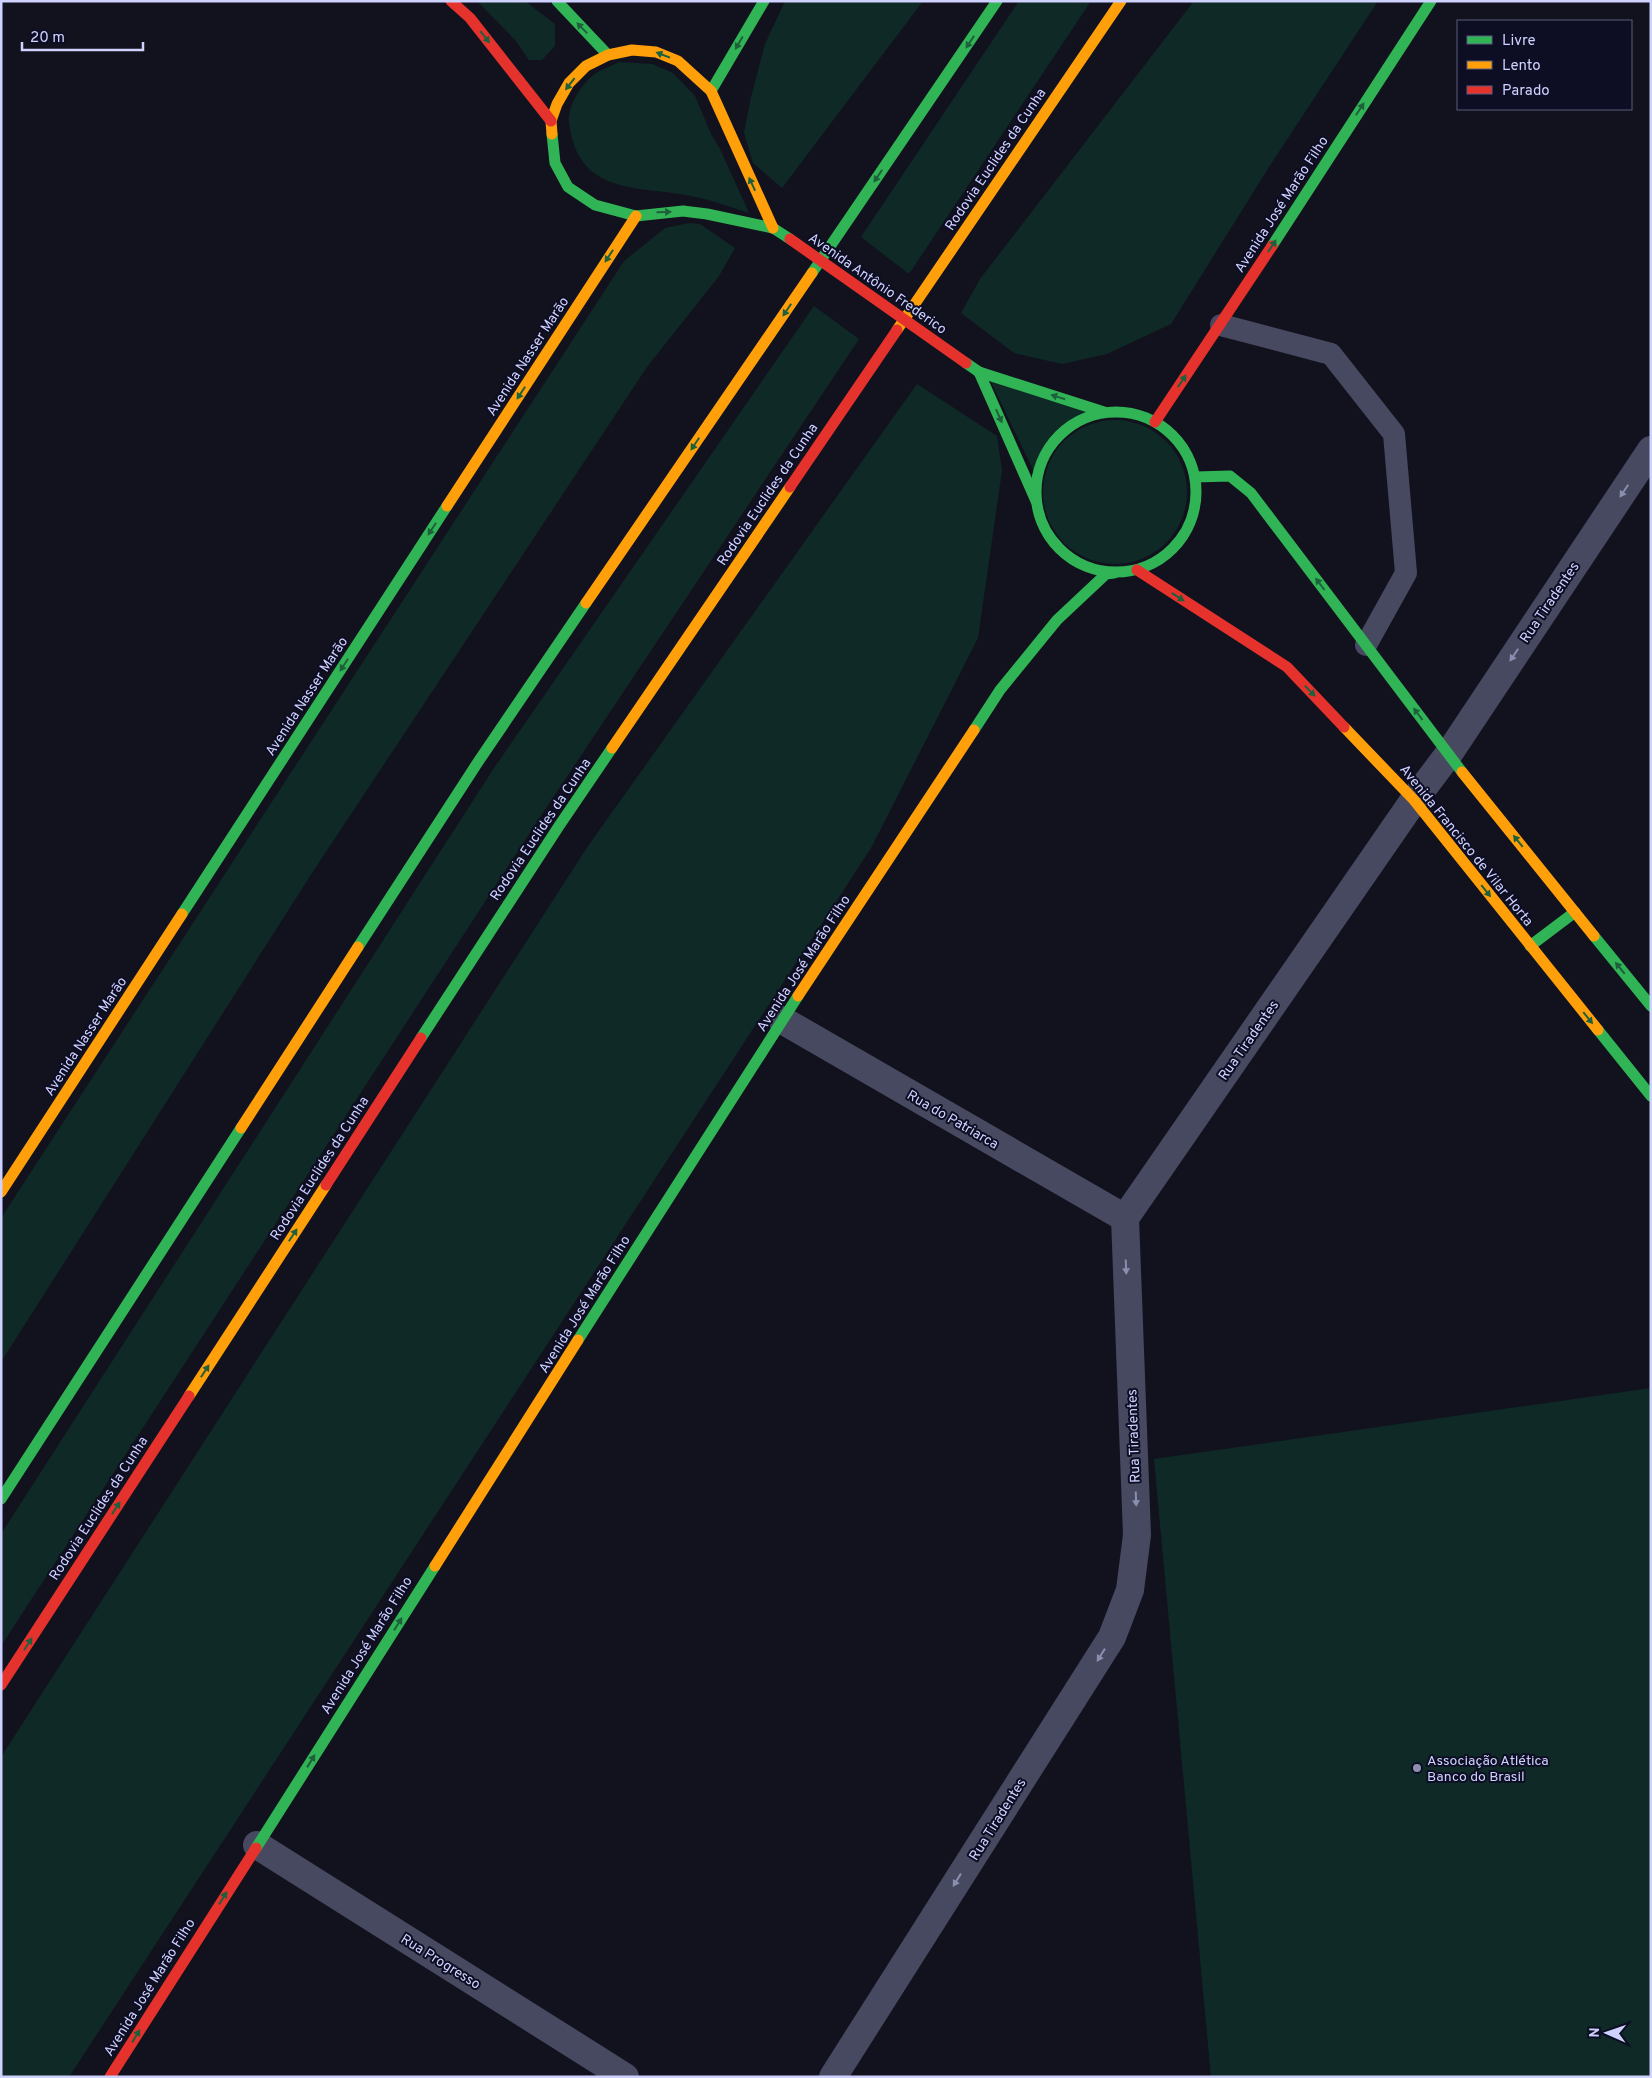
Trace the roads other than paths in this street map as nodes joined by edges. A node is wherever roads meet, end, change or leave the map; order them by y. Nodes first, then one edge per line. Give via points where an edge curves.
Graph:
1 (452, 1) edge
2 (556, 1) edge
3 (764, 1) edge
4 (997, 1) edge
5 (1431, 1) edge
6 (1120, 3) edge
7 (608, 55) junction
8 (711, 91) junction
9 (550, 121) junction
10 (636, 216) junction
11 (773, 228) junction
12 (1221, 325) junction
13 (979, 372) junction
14 (1104, 412) junction
15 (1155, 422) junction
16 (1651, 450) edge
17 (1195, 477) junction
18 (1037, 502) junction
19 (1137, 570) junction
20 (1114, 573) junction
21 (1366, 645) junction
22 (1448, 755) junction
23 (1414, 800) junction
24 (1575, 912) junction
25 (1530, 946) junction
26 (1651, 1006) edge
27 (782, 1020) junction
28 (1651, 1096) edge
29 (5, 1178) edge
30 (1124, 1218) junction
31 (1, 1500) edge
32 (1, 1685) edge
33 (257, 1845) junction
34 (110, 2077) edge
35 (625, 2077) edge
36 (832, 2077) edge

1 -> 9 main road via 470,18
7 -> 2 main road
3 -> 8 main road
4 -> 31 main road via 478,762
12 -> 5 main road, Avenida José Marão Filho
32 -> 6 main road, Rodovia Euclides da Cunha via 559,826
8 -> 7 main road, Avenida Antônio Frederico via 678,61 656,52 632,50
7 -> 9 main road, Avenida Antônio Frederico via 586,66 569,83
11 -> 8 main road, Avenida Antônio Frederico
9 - 10 main road, Avenida Antônio Frederico via 555,163 568,187 595,205
10 -> 11 main road, Avenida Antônio Frederico via 683,212 707,214
10 -> 29 main road, Avenida Nasser Marão
11 - 13 main road, Avenida Antônio Frederico, bridge
15 -> 12 main road, Avenida José Marão Filho
12 - 21 lane via 1331,354 1394,434 1406,574
14 -> 13 main road
13 -> 18 main road
14 - 15 main road via 1130,413
14 - 18 main road via 1081,420 1061,434 1051,447 1038,478
15 - 17 main road via 1174,436 1188,454
16 -> 22 street, Rua Tiradentes
17 - 19 main road via 1196,507 1185,535 1164,557
21 -> 17 main road via 1251,493 1230,476
18 - 20 main road via 1043,524 1054,544 1071,559 1092,570
19 - 20 main road
19 -> 23 main road, Avenida Francisco de Vilar Horta via 1287,667
20 - 27 main road, Avenida José Marão Filho via 1106,574 1057,620 1000,690
22 -> 21 main road
22 - 23 street, Rua Tiradentes
24 -> 22 main road
23 -> 25 main road, Avenida Francisco de Vilar Horta
23 - 30 street, Rua Tiradentes
24 - 25 main road
26 -> 24 main road
25 -> 28 main road, Avenida Francisco de Vilar Horta
27 - 30 street, Rua do Patriarca
33 -> 27 main road, Avenida José Marão Filho
30 -> 36 street, Rua Tiradentes via 1137,1535 1130,1590 1112,1637
34 -> 33 main road, Avenida José Marão Filho
33 - 35 street, Rua Progresso

